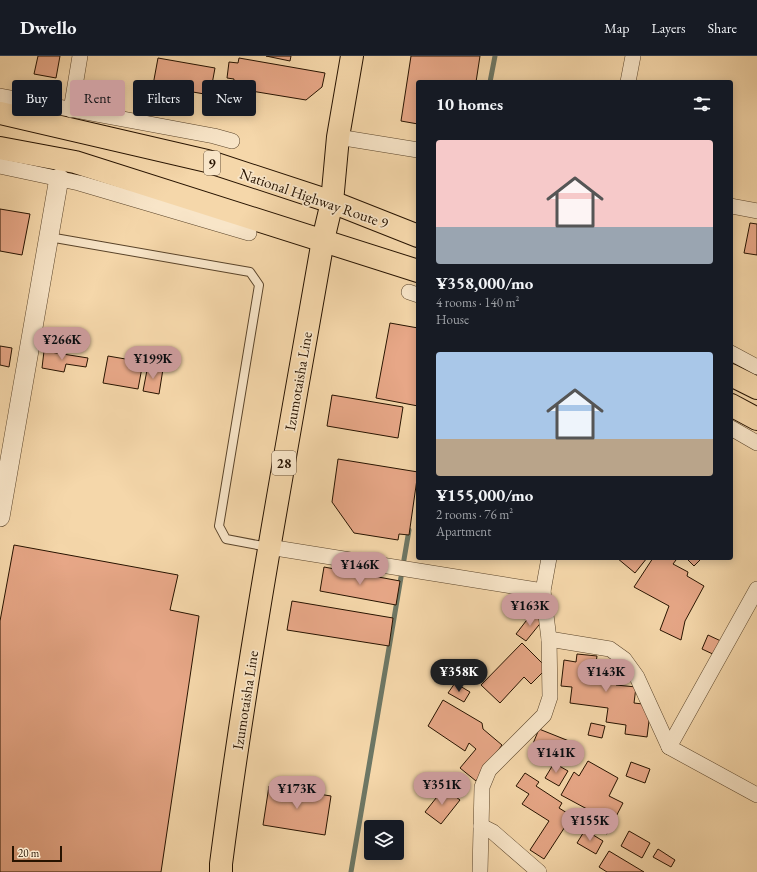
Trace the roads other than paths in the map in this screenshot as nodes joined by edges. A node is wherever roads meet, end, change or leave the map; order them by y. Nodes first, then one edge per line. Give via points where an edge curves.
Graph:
1 (80, 56) edge
2 (352, 56) edge
3 (633, 56) edge
4 (76, 80) edge
5 (628, 80) edge
6 (0, 96) edge
7 (70, 110) edge
8 (0, 113) edge
9 (102, 116) edge
10 (124, 120) junction
11 (338, 136) junction
12 (232, 141) dead end
13 (0, 148) edge
14 (149, 148) junction
15 (416, 150) edge
16 (0, 166) edge
17 (60, 178) junction
18 (332, 202) junction
19 (733, 206) edge
20 (757, 211) edge
21 (240, 213) junction
22 (217, 224) junction
23 (249, 234) dead end
24 (416, 235) edge
25 (49, 237) junction
26 (323, 240) junction
27 (416, 270) edge
28 (733, 354) edge
29 (757, 367) edge
30 (733, 376) edge
31 (757, 388) edge
32 (733, 406) edge
33 (757, 419) edge
34 (733, 429) edge
35 (757, 443) edge
36 (0, 517) edge
37 (269, 547) junction
38 (549, 560) edge
39 (757, 589) edge
40 (543, 591) junction
41 (549, 639) junction
42 (669, 747) junction
43 (757, 795) edge
44 (481, 826) junction
45 (222, 872) edge
46 (480, 872) edge
47 (539, 872) edge

1 - 4 street
2 - 11 main road, Izumotaisha Line / 28
3 - 5 street
6 - 7 street
8 - 14 main road, National Highway Route 9 / 9
9 - 10 street
10 - 12 street
10 - 14 street
11 - 15 street
11 - 18 main road, Izumotaisha Line / 28
13 - 21 main road via 75,162
14 - 18 main road, National Highway Route 9 / 9 via 207,161
16 - 17 street
17 - 22 street
17 - 25 street
18 - 24 main road, National Highway Route 9 / 9
18 - 26 main road, Izumotaisha Line / 28
19 - 20 street
21 - 22 street
21 - 26 main road
22 - 23 street
25 - 36 street
25 - 37 lane via 250,272 259,285 219,526 226,540
26 - 27 main road
26 - 37 main road, Izumotaisha Line / 28
28 - 29 street
30 - 31 main road
32 - 33 main road
34 - 35 street
37 - 40 street
37 - 45 main road, Izumotaisha Line / 28 via 230,795
38 - 40 street
39 - 42 street
40 - 41 street
41 - 42 street via 610,648 624,659 637,677
41 - 44 street via 550,696 544,715 489,770 482,787
42 - 43 street
44 - 46 street
44 - 47 street via 493,832

